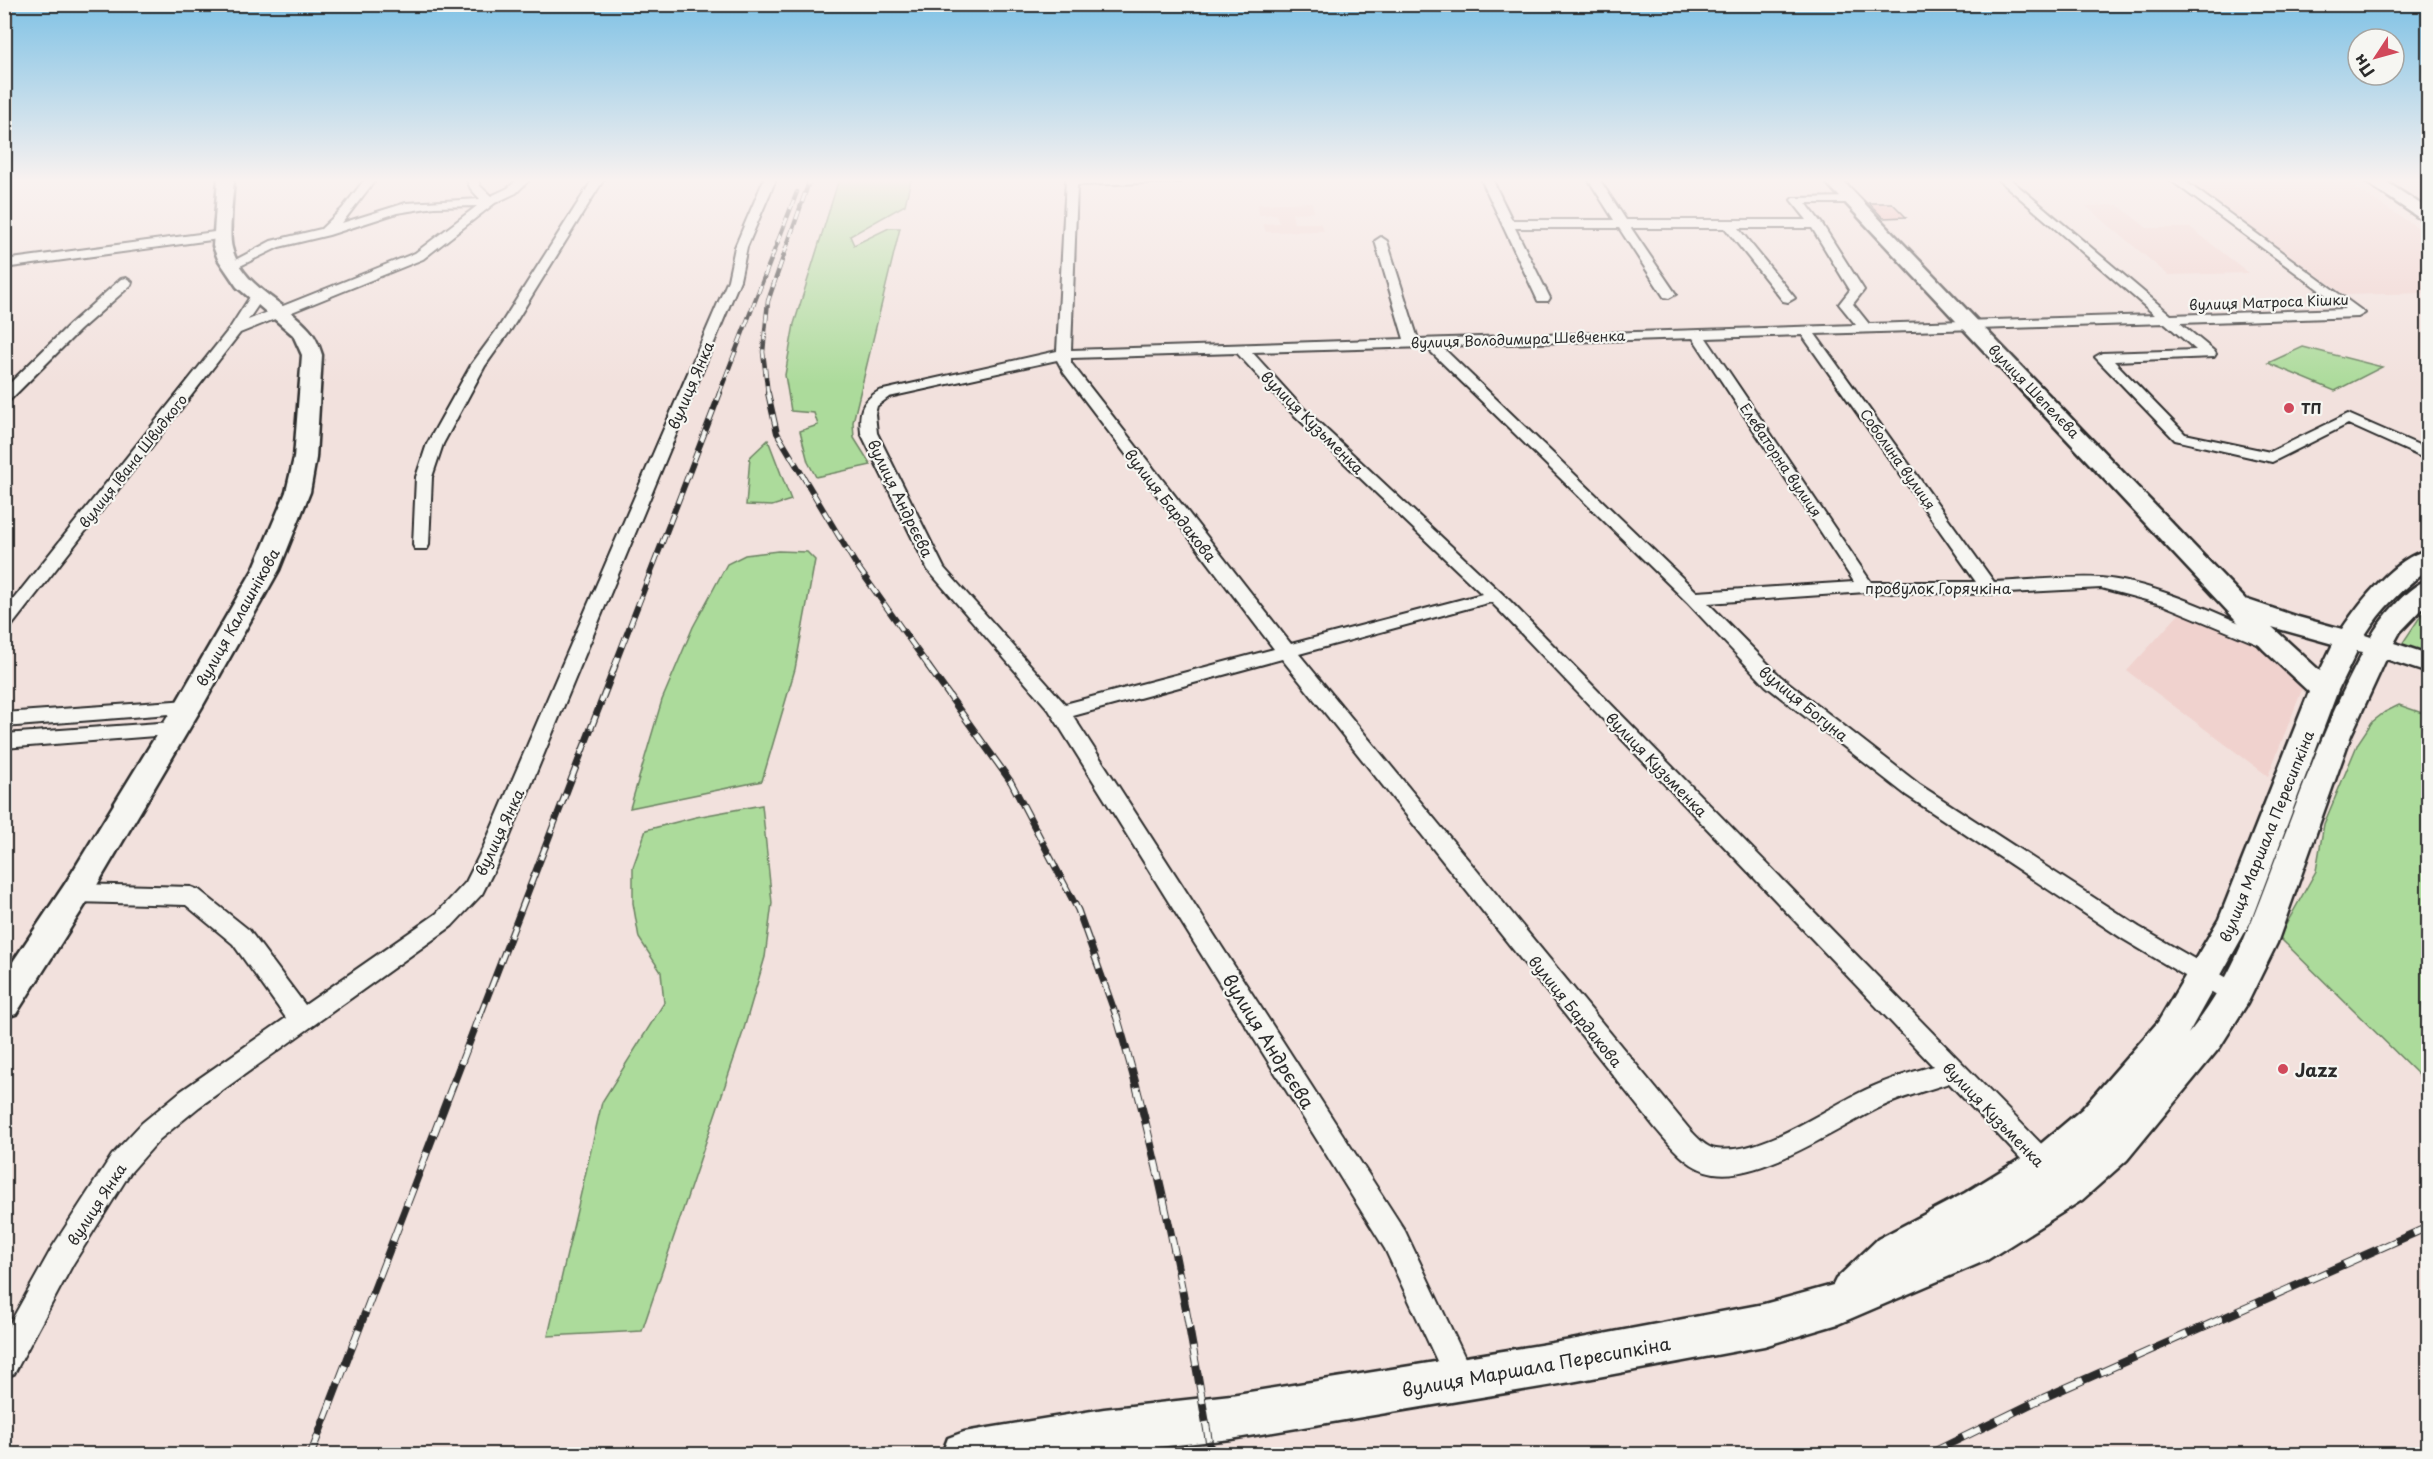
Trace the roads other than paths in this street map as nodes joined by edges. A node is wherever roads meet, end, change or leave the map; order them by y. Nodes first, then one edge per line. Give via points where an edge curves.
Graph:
1 (131, 247) edge
2 (223, 247) edge
3 (269, 247) edge
4 (431, 247) edge
5 (556, 247) edge
6 (741, 247) edge
7 (1069, 247) edge
8 (1384, 247) edge
9 (1518, 247) edge
10 (1638, 247) edge
11 (1747, 247) edge
12 (1830, 247) edge
13 (1896, 247) edge
14 (2083, 247) edge
15 (2267, 247) edge
16 (4, 264) edge
17 (230, 266) junction
18 (126, 282) dead end
19 (1669, 294) dead end
20 (258, 295) junction
21 (1543, 298) dead end
22 (1788, 298) dead end
23 (278, 313) junction
24 (2170, 321) junction
25 (1971, 326) junction
26 (1866, 329) junction
27 (235, 330) junction
28 (1806, 331) junction
29 (1697, 334) junction
30 (1420, 342) junction
31 (1240, 348) junction
32 (1064, 354) junction
33 (4, 398) edge
34 (2428, 455) edge
35 (421, 545) dead end
36 (2428, 558) edge
37 (1866, 587) junction
38 (1989, 588) junction
39 (2428, 588) edge
40 (1494, 596) junction
41 (1693, 598) junction
42 (2235, 604) junction
43 (2180, 605) junction
44 (4, 624) edge
45 (2273, 644) junction
46 (2366, 650) junction
47 (1286, 651) junction
48 (2428, 664) edge
49 (2324, 690) junction
50 (188, 707) junction
51 (1061, 712) junction
52 (4, 720) edge
53 (173, 729) junction
54 (4, 741) edge
55 (76, 893) junction
56 (2205, 977) junction
57 (2235, 994) junction
58 (4, 1004) edge
59 (301, 1019) junction
60 (1952, 1071) junction
61 (2055, 1176) junction
62 (4, 1364) edge
63 (1460, 1379) junction
64 (964, 1455) edge

1 - 16 street
2 - 17 street, вулиця Калашнікова
3 - 17 street
4 - 23 street via 419,256
5 - 35 street via 478,365 435,444 424,477
6 - 59 street, вулиця Янка via 734,280 474,888 444,920
7 - 32 street
8 - 30 street
9 - 21 street
10 - 19 street
11 - 22 street
12 - 26 street via 1857,290 1846,304
13 - 25 street, вулиця Шепелєва
14 - 24 street
15 - 24 street, вулиця Матроса Кішки via 2358,313
17 - 20 street, вулиця Калашнікова
18 - 33 street
20 - 23 street, вулиця Калашнікова
20 - 27 street, вулиця Івана Швидкого
23 - 27 street
23 - 50 street, вулиця Калашнікова via 300,331 312,355 305,458 298,492 266,570
24 - 25 street, вулиця Володимира Шевченка
24 - 34 street via 2209,354 2102,357 2180,437 2272,457 2348,418
25 - 26 street, вулиця Володимира Шевченка
25 - 42 street, вулиця Шепелєва
26 - 28 street, вулиця Володимира Шевченка
27 - 44 street, вулиця Івана Швидкого
28 - 29 street, вулиця Володимира Шевченка
28 - 38 street, Соболина вулиця
29 - 30 street, вулиця Володимира Шевченка
29 - 37 street, Елеваторна вулиця
30 - 31 street, вулиця Володимира Шевченка
30 - 41 street, вулиця Богуна
31 - 32 street, вулиця Володимира Шевченка
31 - 40 street, вулиця Кузьменка via 1295,408
32 - 47 street, вулиця Бардакова via 1069,370
32 - 51 street, вулиця Андрєєва via 884,394 872,400 867,410 869,433 937,570
36 - 46 street, вулиця Маршала Пересипкіна via 2392,584 2369,608
37 - 38 street, провулок Горячкіна
37 - 41 street, провулок Горячкіна
38 - 43 street, провулок Горячкіна via 2101,583
39 - 46 street, вулиця Маршала Пересипкіна
40 - 47 street
40 - 60 street, вулиця Кузьменка
41 - 56 street, вулиця Богуна via 1773,681 1913,790
42 - 43 street
42 - 45 street, вулиця Шепелєва
42 - 46 street
43 - 45 street
45 - 49 street, вулиця Шепелєва
46 - 48 street via 2390,659
46 - 49 street, вулиця Маршала Пересипкіна
46 - 57 street, вулиця Маршала Пересипкіна via 2260,943
47 - 51 street
47 - 60 street, вулиця Бардакова via 1665,1121 1692,1149 1713,1161 1736,1161 1766,1151 1887,1092
49 - 56 street, вулиця Маршала Пересипкіна via 2234,923
50 - 52 street
50 - 53 street, вулиця Калашнікова
51 - 63 street, вулиця Андрєєва via 1395,1240
53 - 54 street
53 - 55 street, вулиця Калашнікова
55 - 58 street, вулиця Калашнікова
55 - 59 street via 191,896 241,937
56 - 57 street, вулиця Богуна
56 - 61 street, вулиця Маршала Пересипкіна via 2170,1033 2095,1121
57 - 61 street, вулиця Маршала Пересипкіна via 2208,1036 2114,1148
59 - 62 street, вулиця Янка via 150,1131 121,1164 63,1255
60 - 61 street, вулиця Кузьменка
61 - 63 street, вулиця Маршала Пересипкіна via 1972,1246 1838,1304 1764,1325
63 - 64 street, вулиця Маршала Пересипкіна

